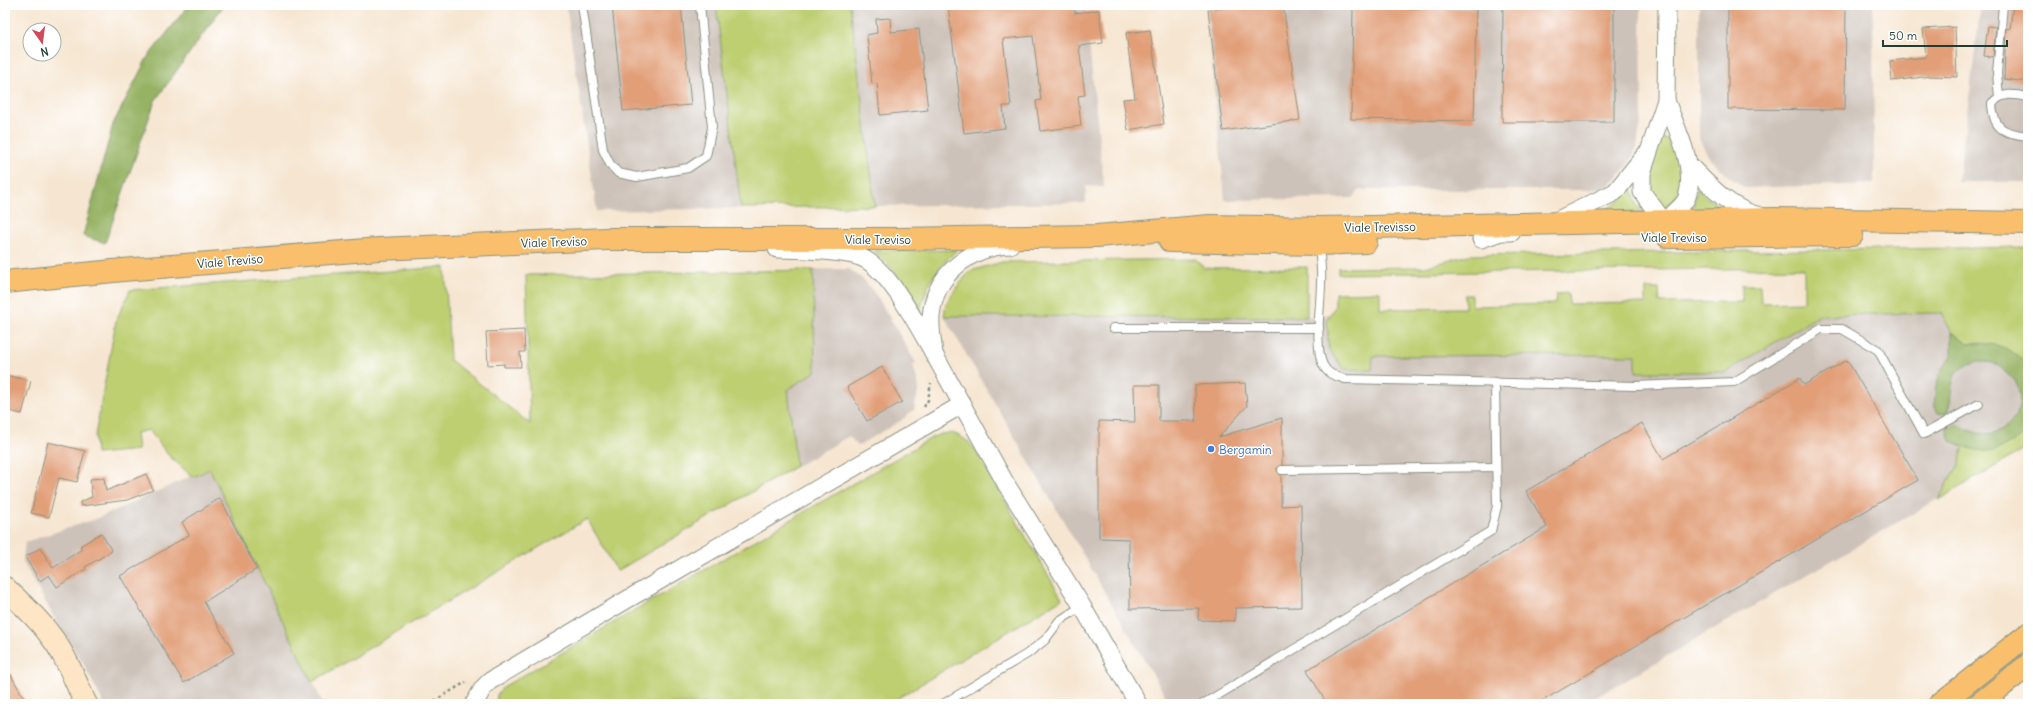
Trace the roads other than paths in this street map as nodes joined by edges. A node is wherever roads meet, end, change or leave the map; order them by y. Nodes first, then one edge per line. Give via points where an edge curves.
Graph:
1 (582, 5) edge
2 (700, 5) edge
3 (1667, 5) edge
4 (2003, 5) edge
5 (1999, 97) junction
6 (2028, 97) edge
7 (1666, 100) junction
8 (2028, 136) edge
9 (1651, 147) junction
10 (1689, 165) junction
11 (1775, 219) junction
12 (1664, 222) junction
13 (1552, 223) junction
14 (2028, 224) edge
15 (1210, 226) junction
16 (1404, 226) junction
17 (1097, 236) junction
18 (1793, 236) junction
19 (607, 239) junction
20 (1481, 239) junction
21 (1319, 244) junction
22 (7, 282) edge
23 (1113, 328) dead end
24 (1319, 328) junction
25 (934, 354) junction
26 (1495, 382) junction
27 (963, 404) junction
28 (1979, 404) dead end
29 (1496, 467) junction
30 (1282, 470) dead end
31 (5, 588) edge
32 (1082, 606) junction
33 (2028, 634) edge
34 (2028, 665) edge
35 (86, 704) edge
36 (474, 704) edge
37 (943, 704) edge
38 (1138, 704) edge
39 (1204, 704) edge
40 (1940, 704) edge
41 (1979, 704) edge

1 - 2 lane via 603,150 618,173 637,177 688,168 706,156 712,127
3 - 7 street
4 - 5 lane via 1997,73
5 - 6 lane via 2011,94
5 - 8 lane via 1992,103 1992,115 1998,128 2012,134
7 - 9 street
7 - 10 street
9 - 12 street via 1642,173 1642,192
9 - 13 street via 1615,192
10 - 11 street via 1719,195 1750,214
10 - 12 street via 1687,199
11 - 12 main road, Viale Treviso
11 - 14 main road, Viale Treviso
12 - 13 main road, Viale Trevisso
12 - 18 street via 1683,230 1777,229
12 - 20 street via 1655,229 1501,232
13 - 16 main road, Viale Trevisso
14 - 18 main road, Viale Treviso via 1940,233
15 - 16 main road, Viale Trevisso
15 - 17 main road, Viale Trevisso
15 - 21 lane via 1235,234 1314,235
16 - 21 lane via 1394,232 1326,234
17 - 19 main road, Viale Treviso
17 - 21 main road, Viale Treviso via 1192,242
17 - 25 street via 1068,242 992,247 971,255 954,267 934,301 931,318
18 - 20 main road, Viale Treviso
19 - 22 main road, Viale Treviso via 379,249
19 - 25 street via 701,249 787,249 860,257 872,264 898,295
20 - 21 main road, Viale Treviso
21 - 24 lane
23 - 24 lane
24 - 26 lane via 1323,366 1330,374 1345,379
25 - 27 street
26 - 28 lane via 1635,386 1734,382 1821,329 1842,329 1878,350 1924,434
26 - 29 lane
27 - 32 street via 1006,484
27 - 36 street via 634,595 490,682 483,688
29 - 30 lane
29 - 39 lane via 1497,506 1491,531
31 - 35 street via 31,611 51,636 68,664
32 - 37 lane via 1059,621 1045,640 1027,654
32 - 38 street
33 - 40 main road
34 - 41 main road

